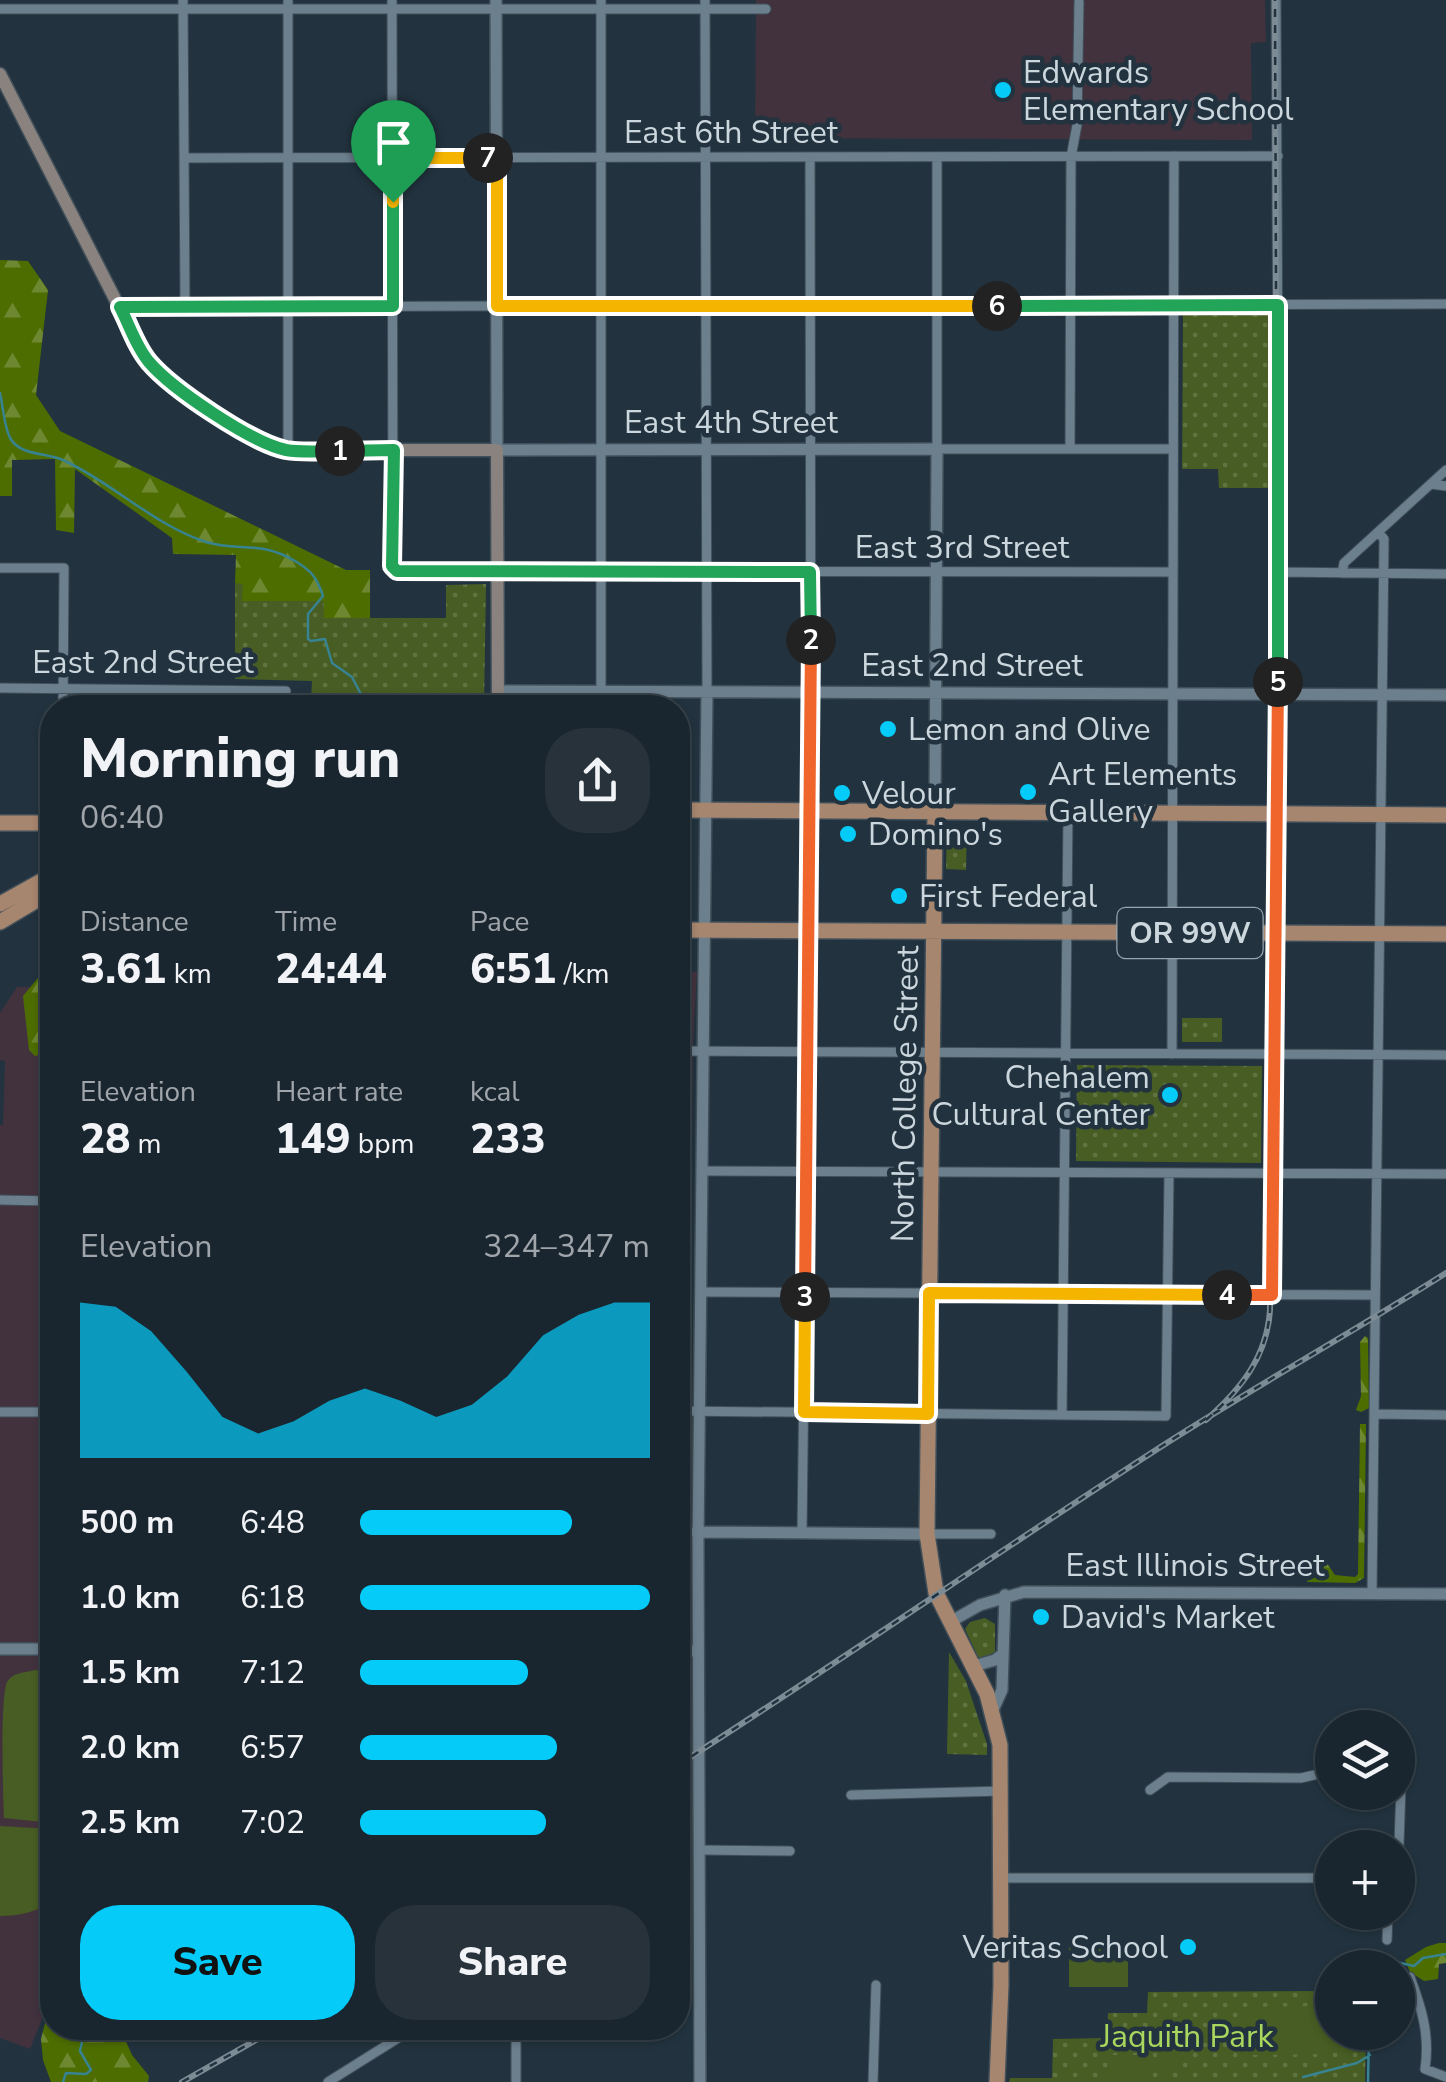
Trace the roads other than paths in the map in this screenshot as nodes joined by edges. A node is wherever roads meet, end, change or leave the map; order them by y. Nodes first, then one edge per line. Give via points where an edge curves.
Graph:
1 (1276, 0) edge
2 (1079, 2) edge
3 (706, 4) edge
4 (80, 5) edge
5 (184, 5) edge
6 (288, 5) edge
7 (392, 5) edge
8 (496, 5) edge
9 (601, 5) edge
10 (0, 9) edge
11 (766, 9) dead end
12 (1, 78) edge
13 (1174, 156) junction
14 (1278, 156) junction
15 (706, 157) junction
16 (810, 157) junction
17 (938, 157) junction
18 (1071, 157) junction
19 (184, 158) junction
20 (289, 158) junction
21 (393, 158) junction
22 (497, 158) junction
23 (601, 158) junction
24 (1446, 304) edge
25 (1174, 305) junction
26 (1278, 305) junction
27 (185, 306) junction
28 (289, 306) junction
29 (393, 306) junction
30 (497, 306) junction
31 (601, 306) junction
32 (706, 306) junction
33 (810, 306) junction
34 (938, 306) junction
35 (1070, 306) junction
36 (120, 307) junction
37 (810, 449) junction
38 (937, 449) junction
39 (1070, 449) junction
40 (1173, 449) junction
41 (288, 450) junction
42 (394, 450) junction
43 (496, 450) junction
44 (601, 450) junction
45 (706, 450) junction
46 (1446, 470) edge
47 (1431, 484) junction
48 (1446, 486) edge
49 (1378, 532) junction
50 (0, 568) edge
51 (498, 571) junction
52 (601, 571) junction
53 (706, 572) junction
54 (810, 572) junction
55 (936, 572) junction
56 (1172, 572) junction
57 (1279, 572) junction
58 (1342, 573) junction
59 (1384, 573) junction
60 (1446, 574) edge
61 (0, 688) edge
62 (63, 688) junction
63 (286, 690) dead end
64 (498, 691) junction
65 (601, 691) junction
66 (706, 691) junction
67 (811, 692) junction
68 (936, 692) junction
69 (1172, 693) junction
70 (1278, 694) junction
71 (1382, 694) junction
72 (63, 695) edge
73 (498, 695) edge
74 (601, 695) edge
75 (1446, 695) edge
76 (690, 810) edge
77 (707, 810) junction
78 (811, 811) junction
79 (934, 812) junction
80 (1068, 812) junction
81 (1172, 813) junction
82 (1276, 814) junction
83 (1381, 814) junction
84 (1446, 815) edge
85 (0, 823) edge
86 (40, 824) edge
87 (40, 882) edge
88 (40, 899) edge
89 (0, 904) edge
90 (0, 922) edge
91 (690, 930) edge
92 (706, 930) junction
93 (810, 931) junction
94 (934, 932) junction
95 (1066, 932) junction
96 (1171, 932) junction
97 (1276, 933) junction
98 (1380, 934) junction
99 (1446, 934) edge
100 (690, 1052) edge
101 (704, 1052) junction
102 (808, 1052) junction
103 (932, 1052) junction
104 (1066, 1054) junction
105 (1172, 1054) junction
106 (1274, 1054) junction
107 (1378, 1054) junction
108 (1446, 1055) edge
109 (702, 1172) junction
110 (807, 1172) junction
111 (931, 1172) junction
112 (1064, 1173) junction
113 (1168, 1173) junction
114 (1273, 1174) junction
115 (1377, 1174) junction
116 (1446, 1174) edge
117 (0, 1200) edge
118 (40, 1200) edge
119 (701, 1292) junction
120 (805, 1293) junction
121 (929, 1293) junction
122 (1063, 1294) junction
123 (1168, 1294) junction
124 (1272, 1295) junction
125 (1375, 1295) junction
126 (0, 1412) edge
127 (40, 1412) edge
128 (690, 1412) edge
129 (700, 1412) junction
130 (804, 1412) junction
131 (928, 1414) junction
132 (1374, 1414) junction
133 (1062, 1415) junction
134 (1446, 1415) edge
135 (690, 1532) edge
136 (698, 1532) junction
137 (802, 1533) junction
138 (927, 1534) junction
139 (991, 1534) dead end
140 (1372, 1594) junction
141 (1446, 1594) edge
142 (1005, 1595) junction
143 (950, 1622) junction
144 (0, 1649) edge
145 (40, 1649) edge
146 (690, 1652) edge
147 (698, 1652) junction
148 (1003, 1654) junction
149 (974, 1666) junction
150 (993, 1710) junction
151 (1315, 1775) edge
152 (1150, 1790) dead end
153 (1002, 1792) junction
154 (851, 1796) dead end
155 (700, 1850) junction
156 (790, 1850) dead end
157 (1002, 1878) junction
158 (1315, 1878) edge
159 (1387, 1930) edge
160 (1387, 1940) dead end
161 (876, 1985) dead end
162 (1415, 1990) edge
163 (395, 2040) edge
164 (516, 2040) edge
165 (1446, 2076) edge
166 (328, 2082) edge
167 (516, 2082) edge
168 (700, 2082) edge
169 (874, 2082) edge
170 (997, 2082) edge

1 - 14 street
2 - 18 street
3 - 9 street
3 - 11 street
3 - 15 street
4 - 5 street
4 - 10 street
5 - 6 street
5 - 19 street
6 - 7 street
6 - 20 street
7 - 8 street
7 - 21 street
8 - 9 street
8 - 22 street
9 - 23 street
12 - 36 main road
13 - 14 street, East 6th Street
13 - 18 street, East 6th Street
13 - 25 street
14 - 26 street
15 - 16 street, East 6th Street
15 - 23 street, East 6th Street
15 - 32 street
16 - 17 street, East 6th Street
16 - 33 street
17 - 18 street, East 6th Street
17 - 34 street
18 - 35 street
19 - 20 street, East 6th Street
19 - 27 street
20 - 21 street, East 6th Street
20 - 28 street
21 - 22 street, East 6th Street
21 - 29 street
22 - 23 street, East 6th Street
22 - 30 street
23 - 31 street
24 - 26 street
25 - 26 street
25 - 35 street
25 - 40 street
26 - 57 street
27 - 28 street
27 - 36 street
28 - 29 street
28 - 41 street
29 - 30 street
29 - 42 street
30 - 31 street
30 - 43 street
31 - 32 street
31 - 44 street
32 - 33 street
32 - 45 street
33 - 34 street
33 - 37 street
34 - 35 street
34 - 38 street
35 - 39 street
36 - 41 main road via 148,361 166,378 244,431
37 - 38 street, East 4th Street
37 - 45 street, East 4th Street
37 - 54 street
38 - 39 street, East 4th Street
38 - 55 street
39 - 40 street, East 4th Street
40 - 56 street
41 - 42 main road, East 4th Street
42 - 43 main road, East 4th Street
42 - 51 street, East 3rd Street via 392,566
43 - 44 street, East 4th Street
43 - 51 main road
44 - 45 street, East 4th Street
44 - 52 street
45 - 53 street
46 - 47 street
47 - 48 street
47 - 49 street
49 - 58 street via 1344,563
49 - 59 street
50 - 62 street via 64,568
51 - 52 street, East 3rd Street
51 - 64 main road
52 - 53 street, East 3rd Street
52 - 65 street
53 - 54 street, East 3rd Street
53 - 66 street
54 - 55 street, East 3rd Street
54 - 67 street
55 - 56 street, East 3rd Street
55 - 68 street
56 - 69 street
57 - 58 street
57 - 70 street
58 - 59 street
59 - 60 street
59 - 71 street
61 - 62 street, East 2nd Street
62 - 63 street, East 2nd Street
62 - 72 street
64 - 65 street, East 2nd Street
64 - 73 main road
65 - 66 street, East 2nd Street
65 - 74 street
66 - 67 street, East 2nd Street
66 - 77 street
67 - 68 street, East 2nd Street
67 - 78 street
68 - 69 street, East 2nd Street
68 - 79 street
69 - 70 street, East 2nd Street
69 - 81 street
70 - 71 street, East 2nd Street
70 - 82 street
71 - 75 street, East 2nd Street
71 - 83 street
76 - 77 main road
77 - 78 main road
77 - 92 street
78 - 79 main road
78 - 93 street
79 - 80 main road
79 - 94 main road, North College Street
80 - 81 main road
80 - 95 street
81 - 82 main road
81 - 96 street
82 - 83 main road
82 - 97 street
83 - 84 main road
83 - 98 street
85 - 86 main road
87 - 89 main road
88 - 90 main road
91 - 92 main road, OR 99W
92 - 93 main road, OR 99W
92 - 101 street
93 - 94 main road, OR 99W
93 - 102 street
94 - 95 main road, OR 99W
94 - 103 main road, North College Street
95 - 96 main road, OR 99W
95 - 104 street
96 - 97 main road, OR 99W
96 - 105 street
97 - 98 main road, OR 99W
97 - 106 street
98 - 99 main road, OR 99W
98 - 107 street
100 - 101 street
101 - 102 street
101 - 109 street
102 - 103 street
102 - 110 street
103 - 104 street
103 - 111 main road, North College Street
104 - 105 street
104 - 112 street
105 - 106 street
106 - 107 street
106 - 114 street
107 - 108 street
107 - 115 street
109 - 110 street
109 - 119 street
110 - 111 street
110 - 120 street
111 - 112 street
111 - 121 main road, North College Street
112 - 113 street
112 - 122 street
113 - 114 street
113 - 123 street
114 - 115 street
114 - 124 street
115 - 116 street
115 - 125 street
117 - 118 street
119 - 120 street
119 - 129 street
120 - 121 street
120 - 130 street
121 - 122 street
121 - 131 main road, North College Street
122 - 123 street
122 - 133 street
123 - 124 street
123 - 133 street via 1166,1416
124 - 125 street
125 - 132 street
126 - 127 street
128 - 129 street
129 - 130 street
129 - 136 street
130 - 131 street
130 - 137 street
131 - 133 street
131 - 138 main road, North College Street
132 - 134 street
132 - 140 street
135 - 136 street
136 - 137 street
136 - 147 street
137 - 138 street
138 - 139 street
138 - 143 main road, North College Street via 936,1593
140 - 141 street, East Illinois Street
140 - 142 street, East Illinois Street
142 - 143 street, East Illinois Street
142 - 148 street
143 - 149 main road, North College Street
144 - 145 street
146 - 147 street
147 - 155 street
148 - 149 street
148 - 150 street via 1002,1690
149 - 150 main road, North College Street
150 - 153 main road, North College Street
151 - 152 street via 1168,1777
153 - 154 street
153 - 157 main road, North College Street
155 - 156 street
155 - 168 street
157 - 158 street
157 - 170 main road, North College Street
159 - 160 street
161 - 169 street
162 - 165 street via 1424,2015 1426,2069
163 - 166 street
164 - 167 street

